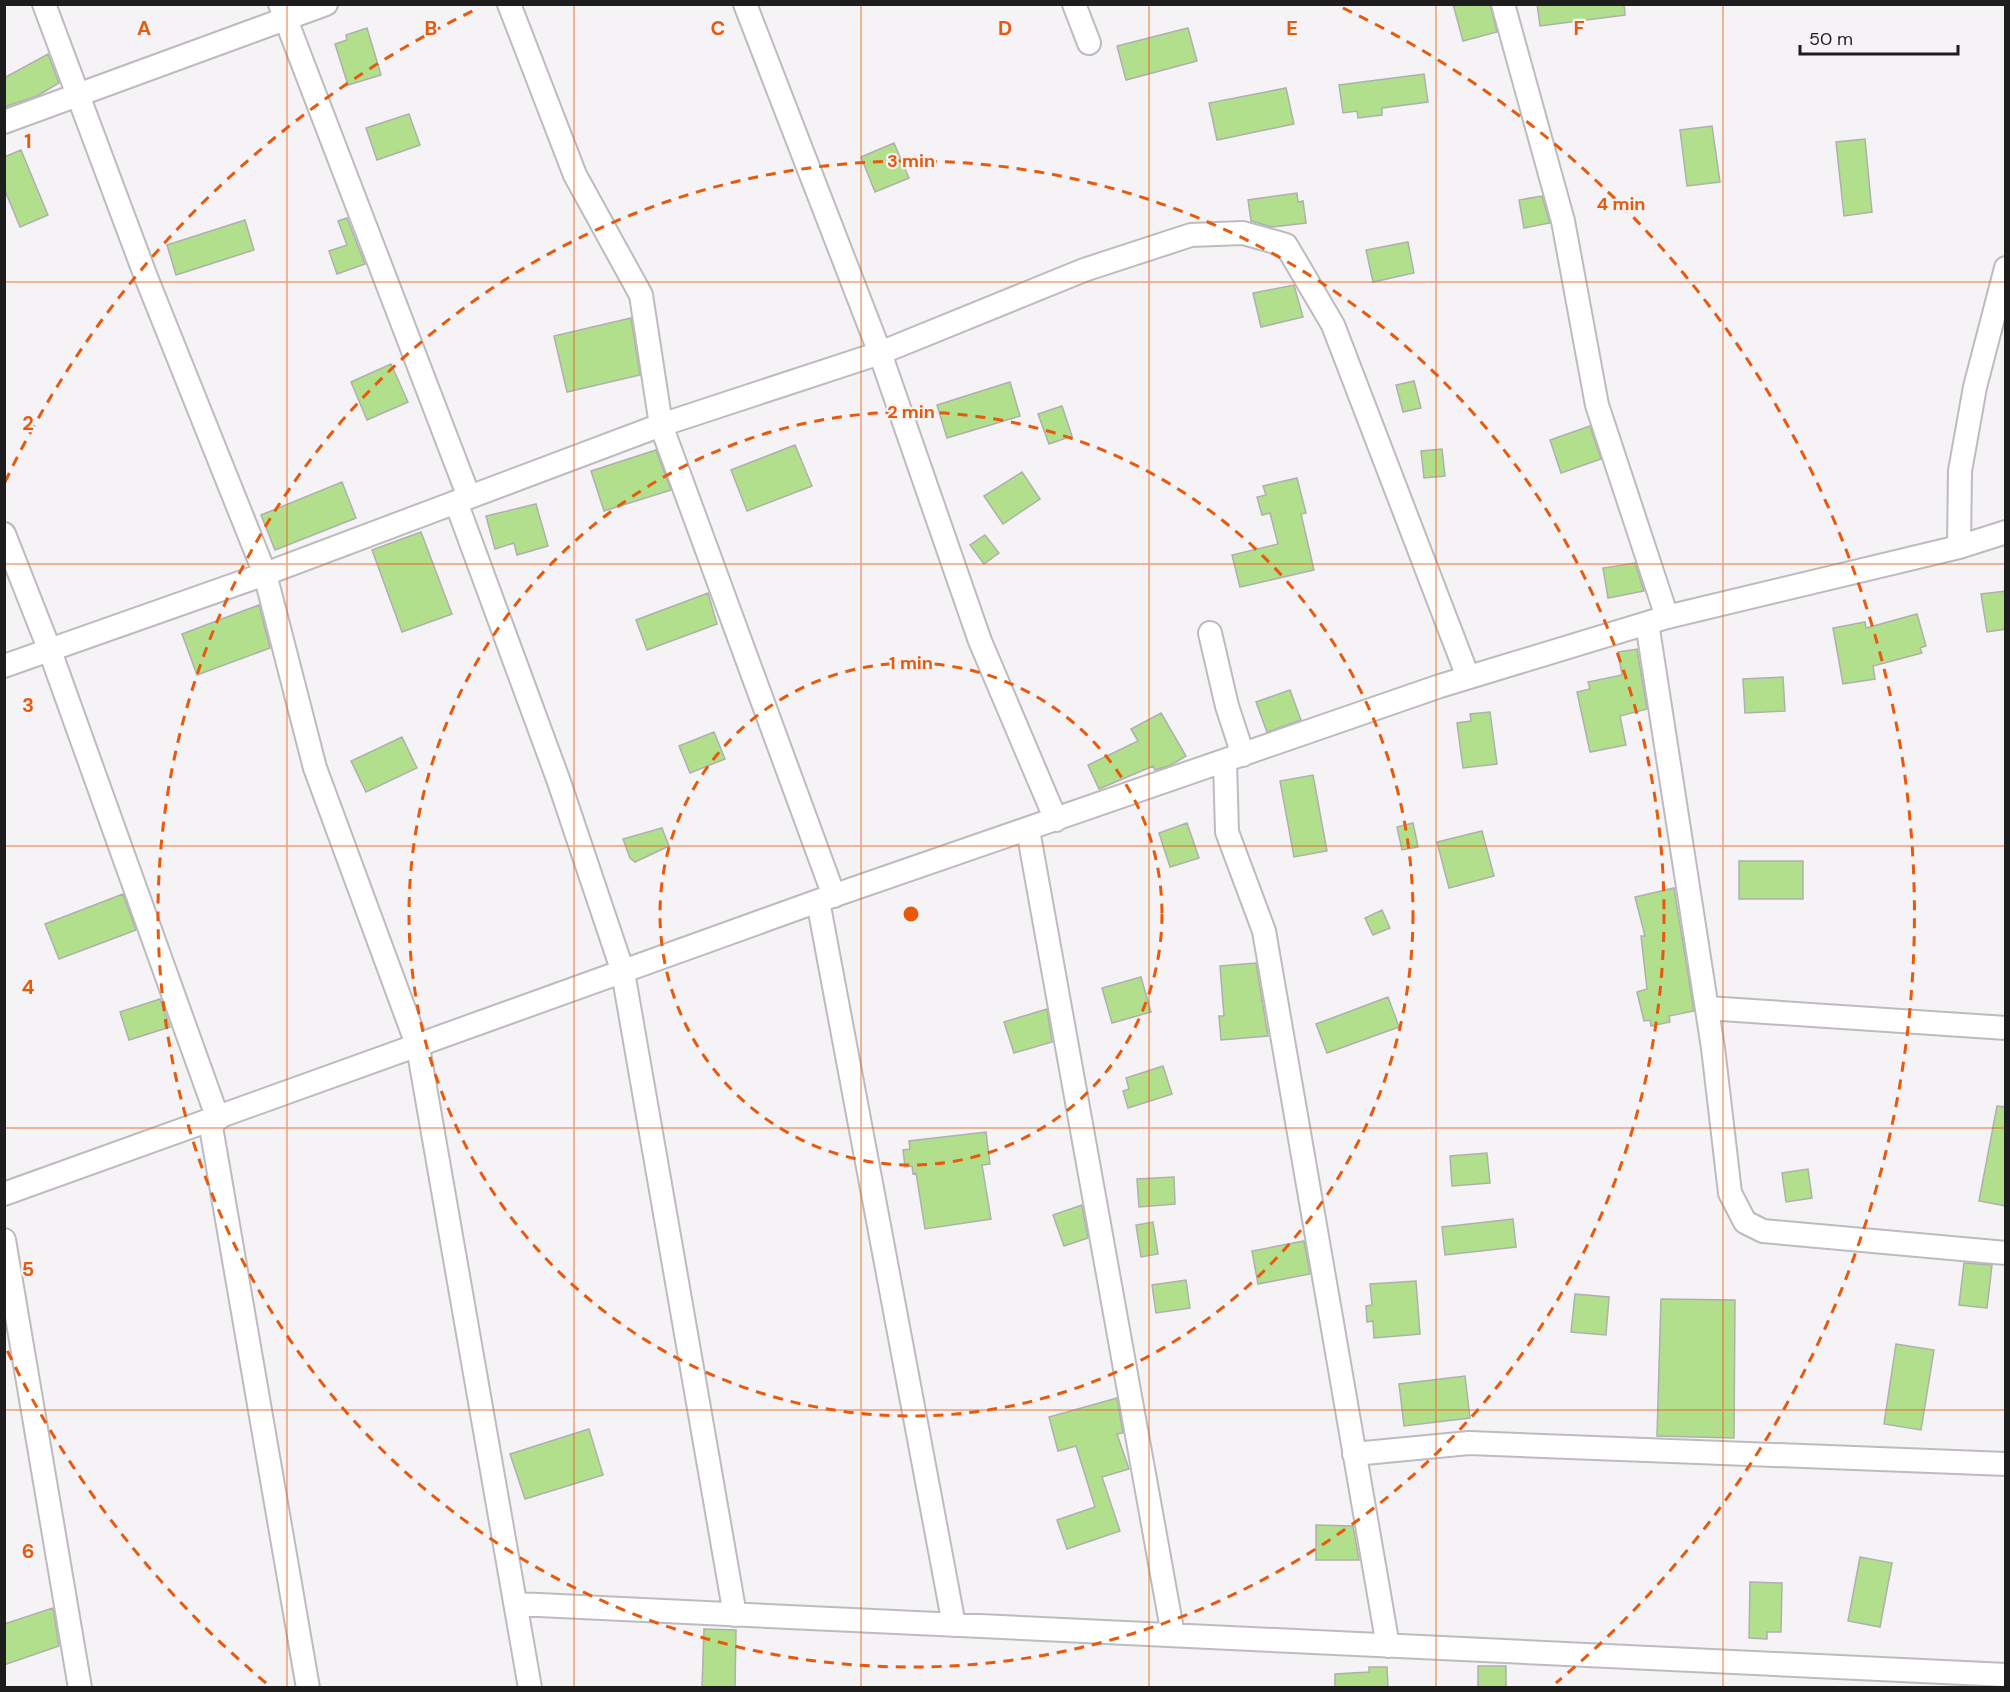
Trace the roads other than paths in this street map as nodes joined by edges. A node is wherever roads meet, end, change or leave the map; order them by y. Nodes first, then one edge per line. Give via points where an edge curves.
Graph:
1 (44, 4) edge
2 (326, 4) edge
3 (509, 4) edge
4 (745, 4) edge
5 (1074, 4) edge
6 (1503, 4) edge
7 (283, 11) edge
8 (1089, 43) dead end
9 (77, 96) junction
10 (4, 122) edge
11 (2006, 268) edge
12 (880, 352) junction
13 (661, 425) junction
14 (462, 500) junction
15 (2006, 532) edge
16 (4, 534) edge
17 (1959, 547) junction
18 (266, 574) junction
19 (1657, 620) junction
20 (1210, 633) dead end
21 (50, 651) junction
22 (4, 666) edge
23 (1468, 677) junction
24 (1234, 758) junction
25 (1056, 820) junction
26 (1028, 830) junction
27 (826, 899) junction
28 (623, 972) junction
29 (1707, 1008) junction
30 (2006, 1028) edge
31 (418, 1047) junction
32 (214, 1120) junction
33 (4, 1194) edge
34 (4, 1240) edge
35 (2006, 1253) edge
36 (1354, 1454) junction
37 (2006, 1464) edge
38 (518, 1604) junction
39 (735, 1614) junction
40 (954, 1625) junction
41 (1173, 1635) junction
42 (1388, 1646) junction
43 (2006, 1675) edge
44 (80, 1688) edge
45 (308, 1688) edge
46 (530, 1688) edge

1 - 9 street
2 - 7 street
3 - 13 street via 574,175 640,295
4 - 12 street
5 - 8 street
6 - 19 street via 1563,221 1597,405
7 - 9 street
7 - 14 street
9 - 10 street
9 - 18 street
11 - 17 street via 1975,387 1960,471
12 - 13 street
12 - 23 street via 1084,270 1191,235 1243,233 1286,245 1333,325
12 - 25 street via 980,640
13 - 14 street
13 - 27 street
14 - 18 street
14 - 28 street
15 - 17 street
16 - 21 street
17 - 19 street
18 - 21 street
18 - 31 street via 315,768
19 - 23 street
19 - 29 street
20 - 24 street
21 - 22 street
21 - 32 street
23 - 24 street
24 - 25 street
24 - 36 street via 1227,832 1264,931
25 - 26 street
26 - 27 street
26 - 41 street
27 - 28 street
27 - 40 street
28 - 31 street
28 - 39 street
29 - 30 street
29 - 35 street via 1730,1193 1745,1222 1763,1232
31 - 32 street
31 - 38 street via 506,1557
32 - 33 street
32 - 45 street
34 - 44 street
36 - 37 street via 1469,1443
36 - 42 street
38 - 39 street
38 - 46 street
39 - 40 street
40 - 41 street
41 - 42 street
42 - 43 street

